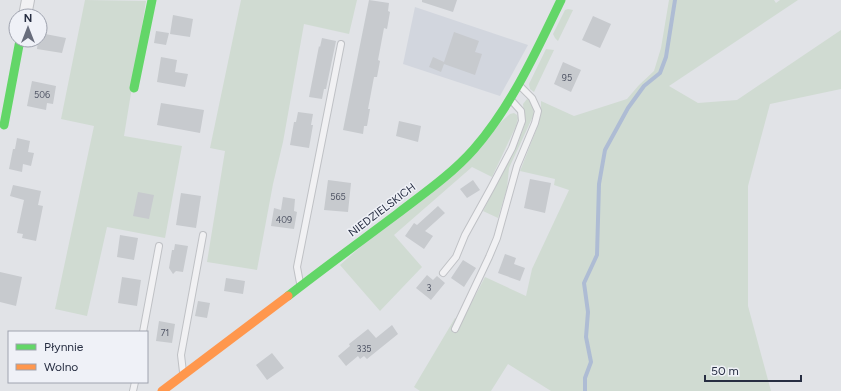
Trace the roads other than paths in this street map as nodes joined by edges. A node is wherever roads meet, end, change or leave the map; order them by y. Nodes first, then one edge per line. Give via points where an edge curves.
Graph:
1 (152, 0) edge
2 (561, 0) edge
3 (342, 44) dead end
4 (18, 48) edge
5 (519, 85) junction
6 (134, 88) dead end
7 (510, 100) junction
8 (4, 125) dead end
9 (203, 235) dead end
10 (159, 246) dead end
11 (443, 274) dead end
12 (300, 286) junction
13 (455, 329) dead end
14 (144, 331) edge
15 (183, 376) junction
16 (162, 391) edge

1 - 6 street
2 - 5 street, NIEDZIELSKICH
3 - 12 lane via 297,267
4 - 8 street
5 - 7 street, NIEDZIELSKICH
5 - 13 lane via 532,98 538,111 535,123 517,166 494,244
7 - 11 lane via 521,111 522,121 512,148 464,235 456,257
7 - 12 street, NIEDZIELSKICH via 472,151 447,174
9 - 15 lane via 181,355
10 - 14 lane
12 - 15 street, NIEDZIELSKICH
15 - 16 street, NIEDZIELSKICH

